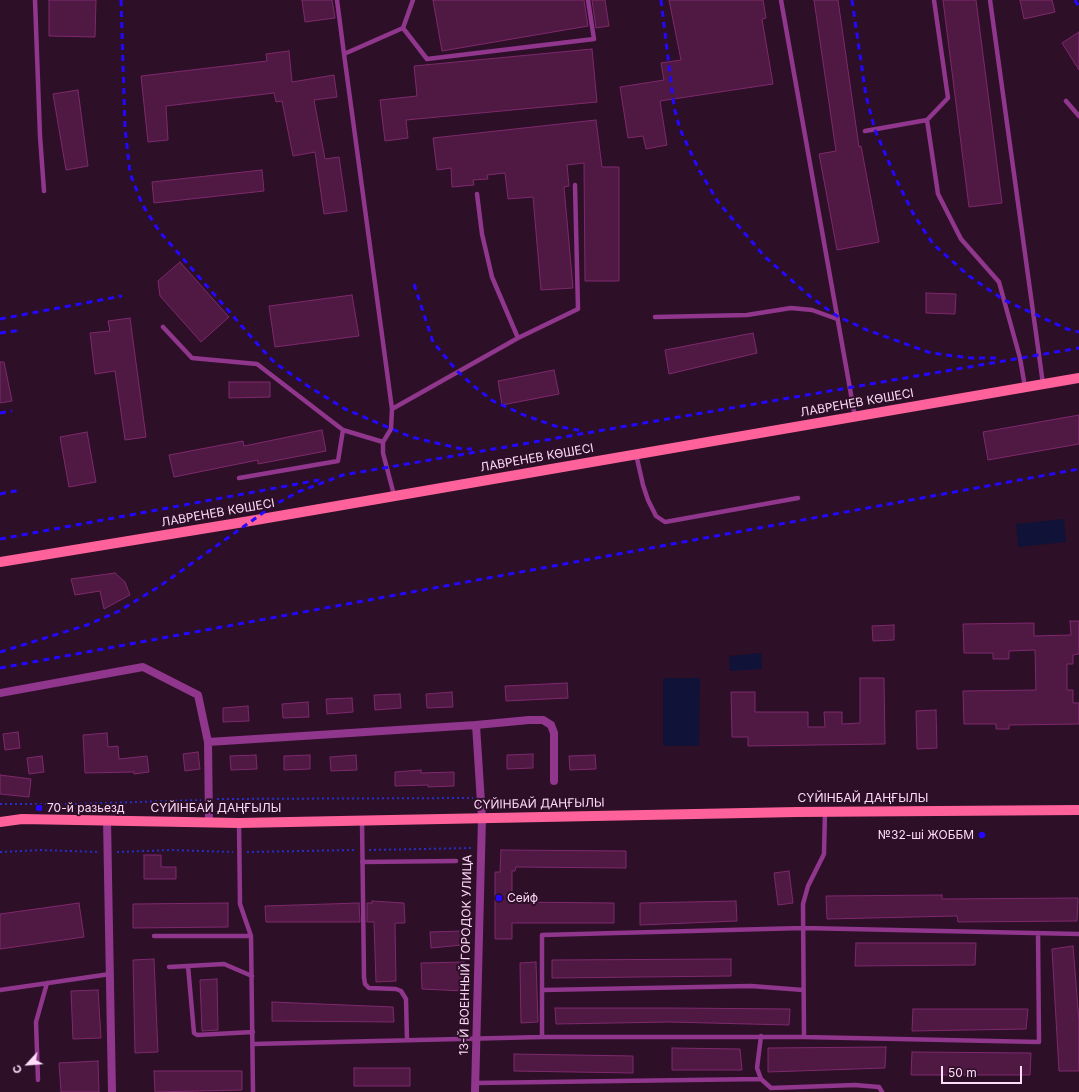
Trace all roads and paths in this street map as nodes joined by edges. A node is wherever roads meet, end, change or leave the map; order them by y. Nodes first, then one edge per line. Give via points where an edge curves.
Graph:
1 (35, 0) edge
2 (337, 0) edge
3 (413, 0) edge
4 (588, 0) edge
5 (781, 0) edge
6 (934, 0) edge
7 (990, 0) edge
8 (403, 28) junction
9 (344, 54) junction
10 (1066, 101) dead end
11 (1079, 116) edge
12 (927, 120) junction
13 (865, 131) dead end
14 (575, 185) dead end
15 (44, 191) dead end
16 (478, 194) dead end
17 (655, 317) dead end
18 (837, 319) junction
19 (163, 327) dead end
20 (518, 338) junction
21 (1079, 378) edge
22 (1043, 384) junction
23 (1025, 387) junction
24 (392, 409) junction
25 (855, 417) junction
26 (343, 430) junction
27 (383, 442) junction
28 (636, 454) junction
29 (239, 478) dead end
30 (394, 495) junction
31 (798, 498) dead end
32 (0, 562) edge
33 (0, 693) edge
34 (476, 725) junction
35 (208, 742) junction
36 (554, 782) dead end
37 (480, 798) junction
38 (209, 799) junction
39 (0, 804) edge
40 (1079, 810) edge
41 (825, 811) junction
42 (0, 818) edge
43 (482, 818) junction
44 (22, 819) junction
45 (107, 820) junction
46 (362, 820) junction
47 (0, 822) edge
48 (209, 823) junction
49 (239, 823) junction
50 (456, 861) dead end
51 (362, 862) junction
52 (803, 928) junction
53 (1038, 932) junction
54 (1079, 934) edge
55 (154, 936) dead end
56 (251, 936) junction
57 (188, 966) junction
58 (169, 967) dead end
59 (110, 974) junction
60 (252, 976) junction
61 (47, 983) junction
62 (0, 990) edge
63 (542, 990) junction
64 (803, 990) junction
65 (253, 1032) junction
66 (761, 1036) junction
67 (804, 1037) junction
68 (542, 1038) junction
69 (407, 1040) junction
70 (476, 1040) junction
71 (253, 1044) junction
72 (761, 1079) junction
73 (38, 1080) dead end
74 (476, 1083) junction
75 (112, 1092) edge
76 (253, 1092) edge
77 (475, 1092) edge
78 (882, 1092) edge

1 - 15 lane
2 - 9 lane
3 - 8 lane
4 - 8 lane via 594,39 427,60
5 - 18 lane
6 - 12 lane via 948,98
7 - 22 lane
8 - 9 lane
9 - 24 lane
10 - 11 lane
12 - 13 lane
12 - 23 lane via 938,194 961,239 999,282 1020,358
14 - 20 lane via 578,309
16 - 20 lane via 482,234 492,277
17 - 18 lane via 746,316 791,308 812,310
18 - 25 lane
19 - 26 lane via 192,358 257,364
20 - 24 lane
21 - 22 main road, ЛАВРЕНЕВ КӨШЕСІ
22 - 23 main road, ЛАВРЕНЕВ КӨШЕСІ
23 - 25 main road, ЛАВРЕНЕВ КӨШЕСІ
24 - 27 lane via 391,429
25 - 28 main road, ЛАВРЕНЕВ КӨШЕСІ
26 - 27 lane
26 - 29 lane via 338,461
27 - 30 lane via 383,453
28 - 30 main road, ЛАВРЕНЕВ КӨШЕСІ
28 - 31 lane via 648,500 656,516 665,522
30 - 32 main road, ЛАВРЕНЕВ КӨШЕСІ
33 - 35 street via 143,666 198,695
34 - 35 street
34 - 36 street via 529,720 543,720 551,724 554,733
34 - 37 street, 13-Й ВОЕННЫЙ ГОРОДОК УЛИЦА
35 - 38 street
37 - 38 path
37 - 43 street, 13-Й ВОЕННЫЙ ГОРОДОК УЛИЦА
38 - 39 path
38 - 48 street
40 - 41 main road, СҮЙІНБАЙ ДАҢҒЫЛЫ
41 - 43 main road, СҮЙІНБАЙ ДАҢҒЫЛЫ
41 - 52 lane via 824,854 802,904
42 - 44 main road
43 - 46 main road, СҮЙІНБАЙ ДАҢҒЫЛЫ
43 - 70 street, 13-Й ВОЕННЫЙ ГОРОДОК УЛИЦА
44 - 45 main road, СҮЙІНБАЙ ДАҢҒЫЛЫ
44 - 47 main road, СҮЙІНБАЙ ДАҢҒЫЛЫ
45 - 48 main road, СҮЙІНБАЙ ДАҢҒЫЛЫ
45 - 59 street
46 - 49 main road, СҮЙІНБАЙ ДАҢҒЫЛЫ
46 - 51 lane
48 - 49 main road, СҮЙІНБАЙ ДАҢҒЫЛЫ
49 - 56 lane via 240,904
50 - 51 lane
51 - 69 lane via 365,984 369,988 401,991 406,998
52 - 53 lane
52 - 63 lane via 542,935
52 - 64 lane
53 - 54 lane
53 - 67 lane via 1039,1042
55 - 56 lane
56 - 60 lane
57 - 58 lane
57 - 60 lane via 224,964
57 - 65 lane via 194,1033 197,1035
59 - 61 lane
59 - 75 street
60 - 65 lane
61 - 62 lane
61 - 73 lane via 36,1022
63 - 64 lane via 751,986
63 - 68 lane
64 - 67 lane
65 - 71 lane
66 - 67 lane
66 - 68 lane
66 - 72 lane via 757,1068
68 - 70 lane
69 - 70 lane
69 - 71 lane
70 - 74 street, 13-Й ВОЕННЫЙ ГОРОДОК УЛИЦА
71 - 76 lane
72 - 74 lane
72 - 78 lane via 771,1088 855,1085 879,1087
74 - 77 street, 13-Й ВОЕННЫЙ ГОРОДОК УЛИЦА

